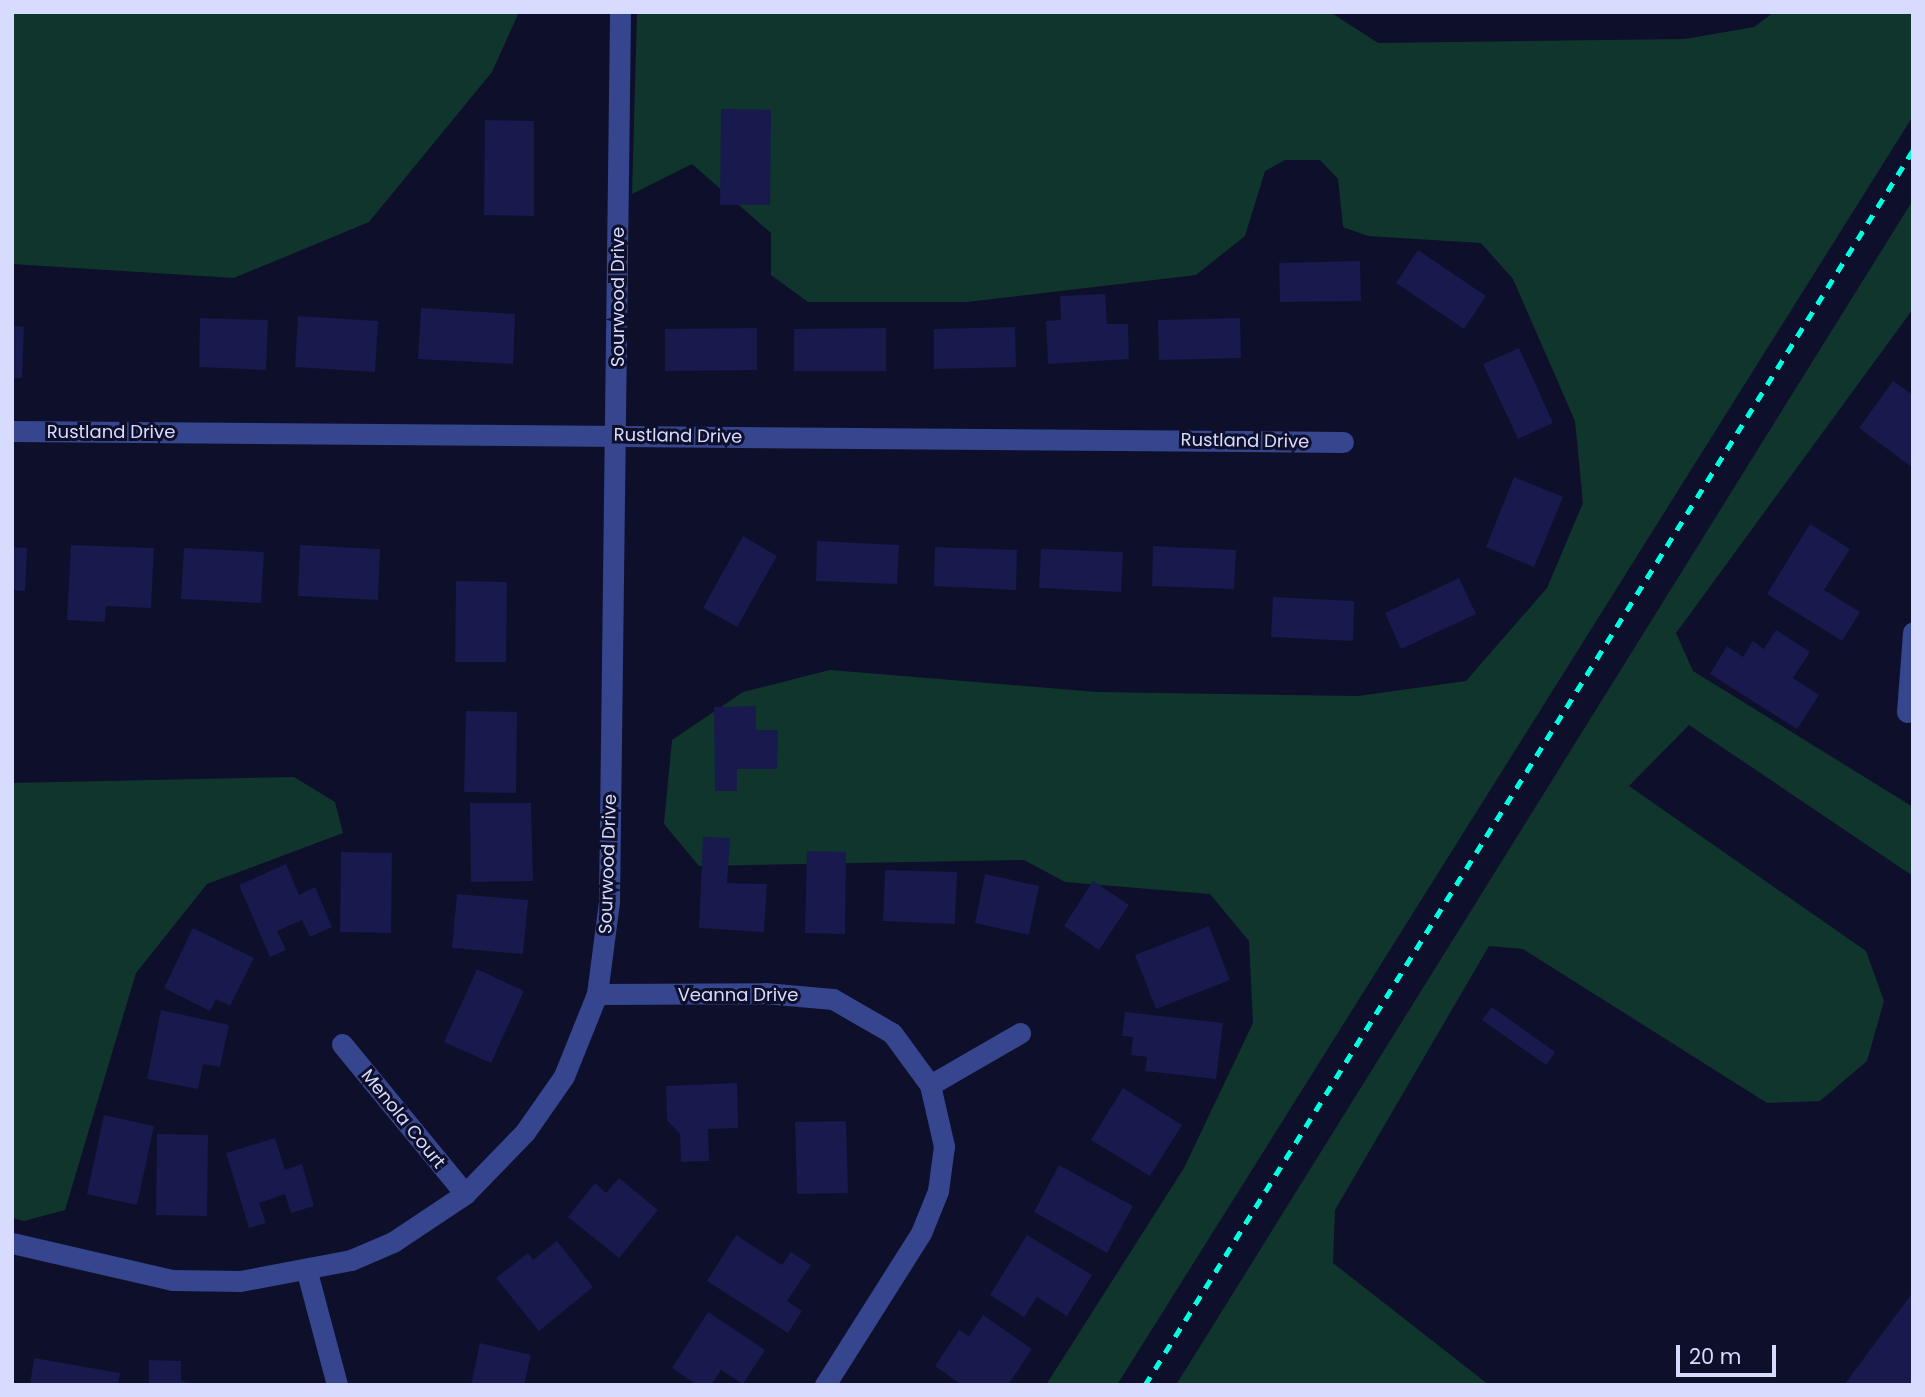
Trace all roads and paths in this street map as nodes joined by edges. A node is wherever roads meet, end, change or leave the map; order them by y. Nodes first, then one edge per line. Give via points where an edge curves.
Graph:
1 (620, 12) edge
2 (12, 431) edge
3 (617, 435) junction
4 (1343, 442) dead end
5 (1913, 632) edge
6 (1908, 712) dead end
7 (597, 994) junction
8 (1020, 1033) dead end
9 (342, 1044) dead end
10 (930, 1085) junction
11 (465, 1194) junction
12 (12, 1243) edge
13 (307, 1272) junction
14 (337, 1385) edge
15 (825, 1385) edge

1 - 3 street, Sourwood Drive
2 - 3 street, Rustland Drive
3 - 4 street, Rustland Drive
3 - 7 street, Sourwood Drive via 610,902
5 - 6 street
7 - 10 street, Veanna Drive via 765,993 833,999 892,1033
7 - 11 street, Sourwood Drive via 564,1076 525,1132
8 - 10 street
9 - 11 street, Menola Court
10 - 15 street, Veanna Drive via 943,1146 938,1191 921,1233
11 - 13 street, Sourwood Drive via 393,1242
12 - 13 street, Sourwood Drive via 172,1280 240,1281
13 - 14 street

